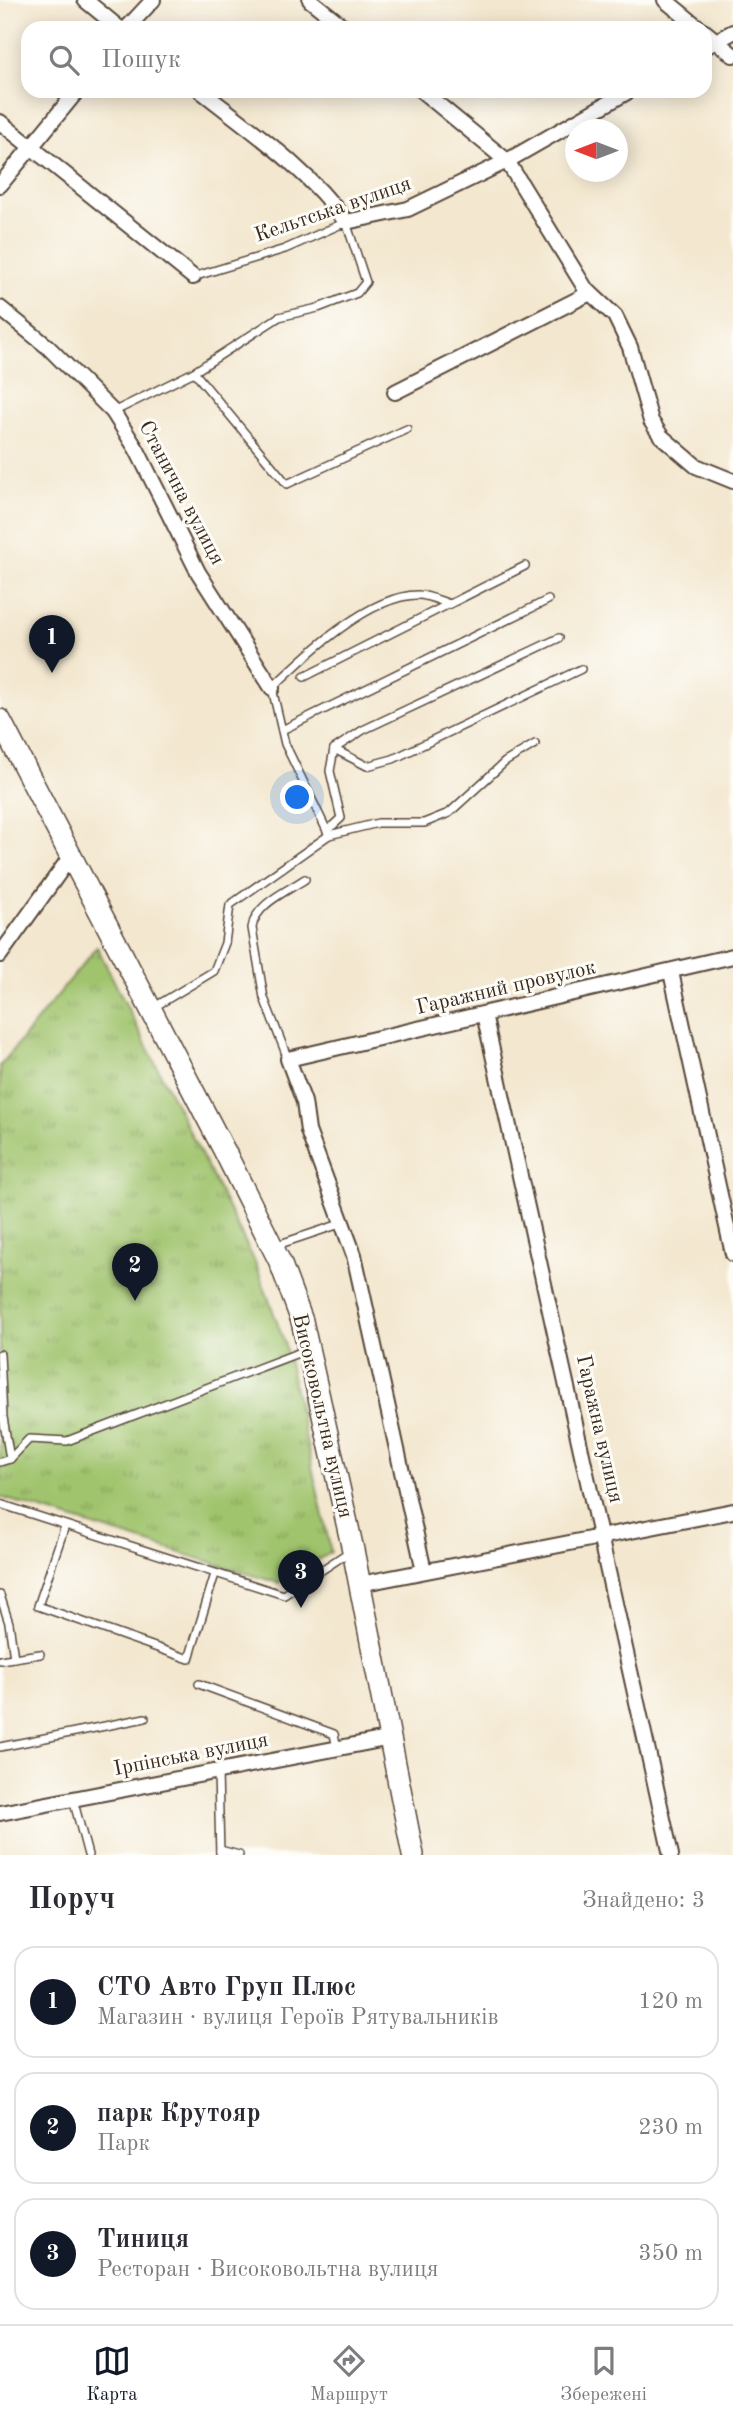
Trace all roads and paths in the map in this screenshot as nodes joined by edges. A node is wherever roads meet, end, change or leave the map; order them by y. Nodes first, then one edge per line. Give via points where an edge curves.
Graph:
1 (85, 0) edge
2 (153, 0) edge
3 (310, 0) edge
4 (665, 0) edge
5 (111, 21) edge
6 (134, 21) edge
7 (336, 21) edge
8 (690, 21) edge
9 (733, 32) edge
10 (712, 39) edge
11 (712, 42) edge
12 (733, 55) edge
13 (71, 98) edge
14 (210, 98) edge
15 (431, 98) edge
16 (617, 98) edge
17 (0, 122) edge
18 (32, 148) junction
19 (507, 160) junction
20 (0, 185) edge
21 (346, 222) junction
22 (193, 277) joint
23 (590, 293) junction
24 (0, 308) edge
25 (194, 372) junction
26 (395, 392) dead end
27 (113, 412) junction
28 (407, 429) dead end
29 (733, 481) edge
30 (525, 566) dead end
31 (548, 600) dead end
32 (450, 604) junction
33 (559, 638) dead end
34 (581, 669) dead end
35 (304, 677) dead end
36 (272, 688) junction
37 (2, 729) edge
38 (282, 730) junction
39 (534, 744) dead end
40 (334, 750) junction
41 (328, 833) junction
42 (71, 856) junction
43 (305, 879) dead end
44 (0, 955) edge
45 (733, 956) edge
46 (671, 972) junction
47 (151, 1009) junction
48 (484, 1014) junction
49 (288, 1059) junction
50 (343, 1223) junction
51 (273, 1246) junction
52 (733, 1254) edge
53 (310, 1348) junction
54 (0, 1354) edge
55 (10, 1460) junction
56 (0, 1462) edge
57 (0, 1504) edge
58 (733, 1511) edge
59 (65, 1525) junction
60 (602, 1536) junction
61 (353, 1550) junction
62 (424, 1571) junction
63 (215, 1574) junction
64 (360, 1584) junction
65 (0, 1595) edge
66 (40, 1654) dead end
67 (14, 1658) junction
68 (0, 1660) edge
69 (199, 1684) dead end
70 (145, 1718) dead end
71 (391, 1738) junction
72 (0, 1747) edge
73 (337, 1748) junction
74 (218, 1771) junction
75 (73, 1799) junction
76 (0, 1813) edge
77 (220, 1852) edge
78 (88, 1855) edge
79 (239, 1855) edge
80 (413, 1855) edge
81 (671, 1855) edge

1 - 5 street
2 - 6 street
3 - 7 street
4 - 8 street
9 - 10 street
11 - 12 street
13 - 18 street
14 - 21 street via 326,195
15 - 19 street
16 - 19 street, Кельтська вулиця
17 - 18 street
18 - 20 street
18 - 22 street
19 - 21 street, Кельтська вулиця via 408,209
19 - 23 street
21 - 22 lane, Кельтська вулиця via 285,248
21 - 25 lane via 366,282 357,293 279,317
23 - 26 street
23 - 29 street via 615,316 630,347 651,421 661,436 696,466
24 - 27 street, Станична вулиця via 48,347
25 - 27 lane
25 - 28 lane via 287,484
27 - 36 street, Станична вулиця via 198,572
30 - 32 lane
31 - 38 lane
32 - 35 lane
32 - 36 lane via 420,595 389,599 318,644
33 - 40 lane via 363,730
34 - 40 lane via 393,759 367,766
36 - 38 lane
37 - 42 main road, Високовольтна вулиця
38 - 41 lane
39 - 41 lane via 505,762 449,813 424,823 378,823
40 - 41 lane via 330,771 341,818
41 - 47 lane via 230,905 225,943 214,971
42 - 44 street
42 - 47 main road, Високовольтна вулиця
43 - 49 lane via 260,909 252,928 264,998
45 - 46 street, Гаражний провулок
46 - 48 street, Гаражний провулок
46 - 52 street
47 - 51 main road, Високовольтна вулиця
48 - 49 street, Гаражний провулок
48 - 60 street, Гаражна вулиця
49 - 50 street via 304,1102 308,1131
50 - 51 lane
50 - 62 street via 375,1336
51 - 53 main road, Високовольтна вулиця
53 - 55 lane via 66,1441 29,1439
53 - 61 main road, Високовольтна вулиця
54 - 55 lane
55 - 56 lane
57 - 59 lane
58 - 60 street
59 - 63 lane
59 - 63 lane via 38,1606 188,1659
60 - 62 street
60 - 81 street, Гаражна вулиця
61 - 63 lane via 284,1595
61 - 64 main road, Високовольтна вулиця
62 - 64 street
64 - 71 main road, Високовольтна вулиця
65 - 67 lane
66 - 67 lane
67 - 68 lane
69 - 73 lane via 334,1734
70 - 72 lane
71 - 73 street, Ірпінська вулиця
71 - 80 main road, Високовольтна вулиця
73 - 74 street, Ірпінська вулиця
74 - 75 street, Ірпінська вулиця
74 - 77 lane
75 - 76 street, Ірпінська вулиця
75 - 78 lane
77 - 79 lane

